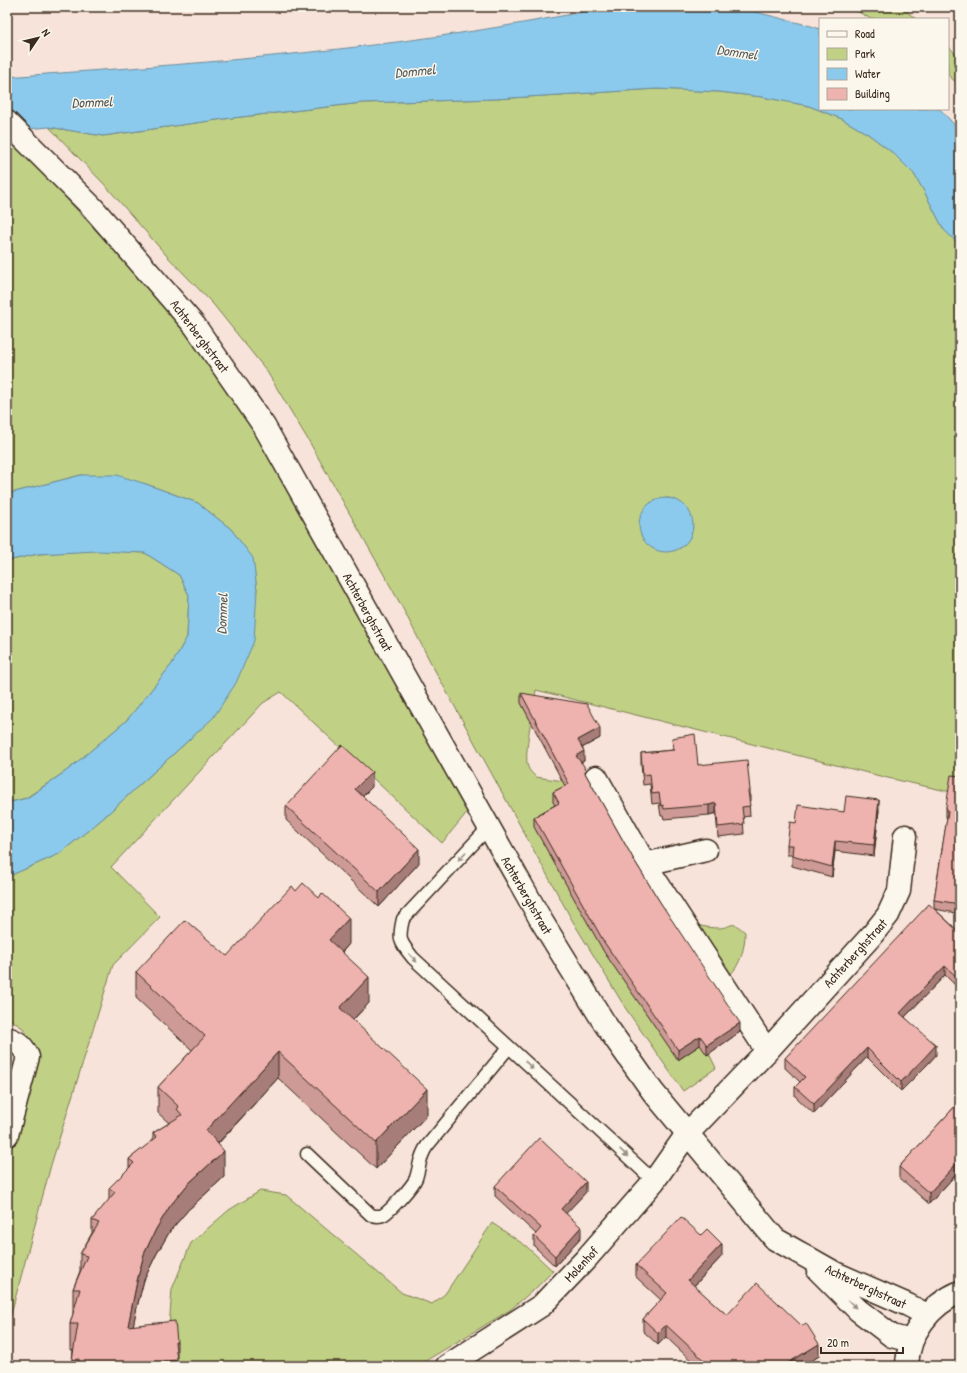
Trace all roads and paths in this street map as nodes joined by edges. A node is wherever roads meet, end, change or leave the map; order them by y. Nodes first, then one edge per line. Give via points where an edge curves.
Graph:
1 (7, 122) edge
2 (596, 777) dead end
3 (489, 827) junction
4 (905, 836) dead end
5 (706, 850) dead end
6 (645, 864) junction
7 (7, 1038) edge
8 (509, 1046) junction
9 (767, 1051) junction
10 (687, 1134) junction
11 (7, 1135) edge
12 (307, 1154) dead end
13 (654, 1181) junction
14 (805, 1256) junction
15 (960, 1292) edge
16 (927, 1315) junction
17 (912, 1341) junction
18 (447, 1366) edge
19 (907, 1366) edge

1 - 3 street, Achterberghstraat via 92,207 195,326 264,426
2 - 6 street
3 -> 8 lane via 403,919 400,934 402,945 413,958
3 - 10 street, Achterberghstraat via 541,920 605,1024 653,1092
4 - 9 street, Achterberghstraat via 900,891 888,916
5 - 6 street
6 - 9 street
7 - 11 street via 25,1048 28,1057
8 - 12 lane via 427,1146 422,1154 416,1179 384,1214 376,1217 371,1215
8 -> 13 lane
9 - 10 street, Achterberghstraat
10 - 13 street, Molenhof
10 - 14 street, Achterberghstraat via 775,1239
13 - 18 street, Molenhof via 542,1305
14 - 16 street, Achterberghstraat via 835,1273
14 -> 17 street, Achterberghstraat via 858,1310 892,1336
15 - 16 street via 942,1302
16 - 17 street
17 - 19 street

